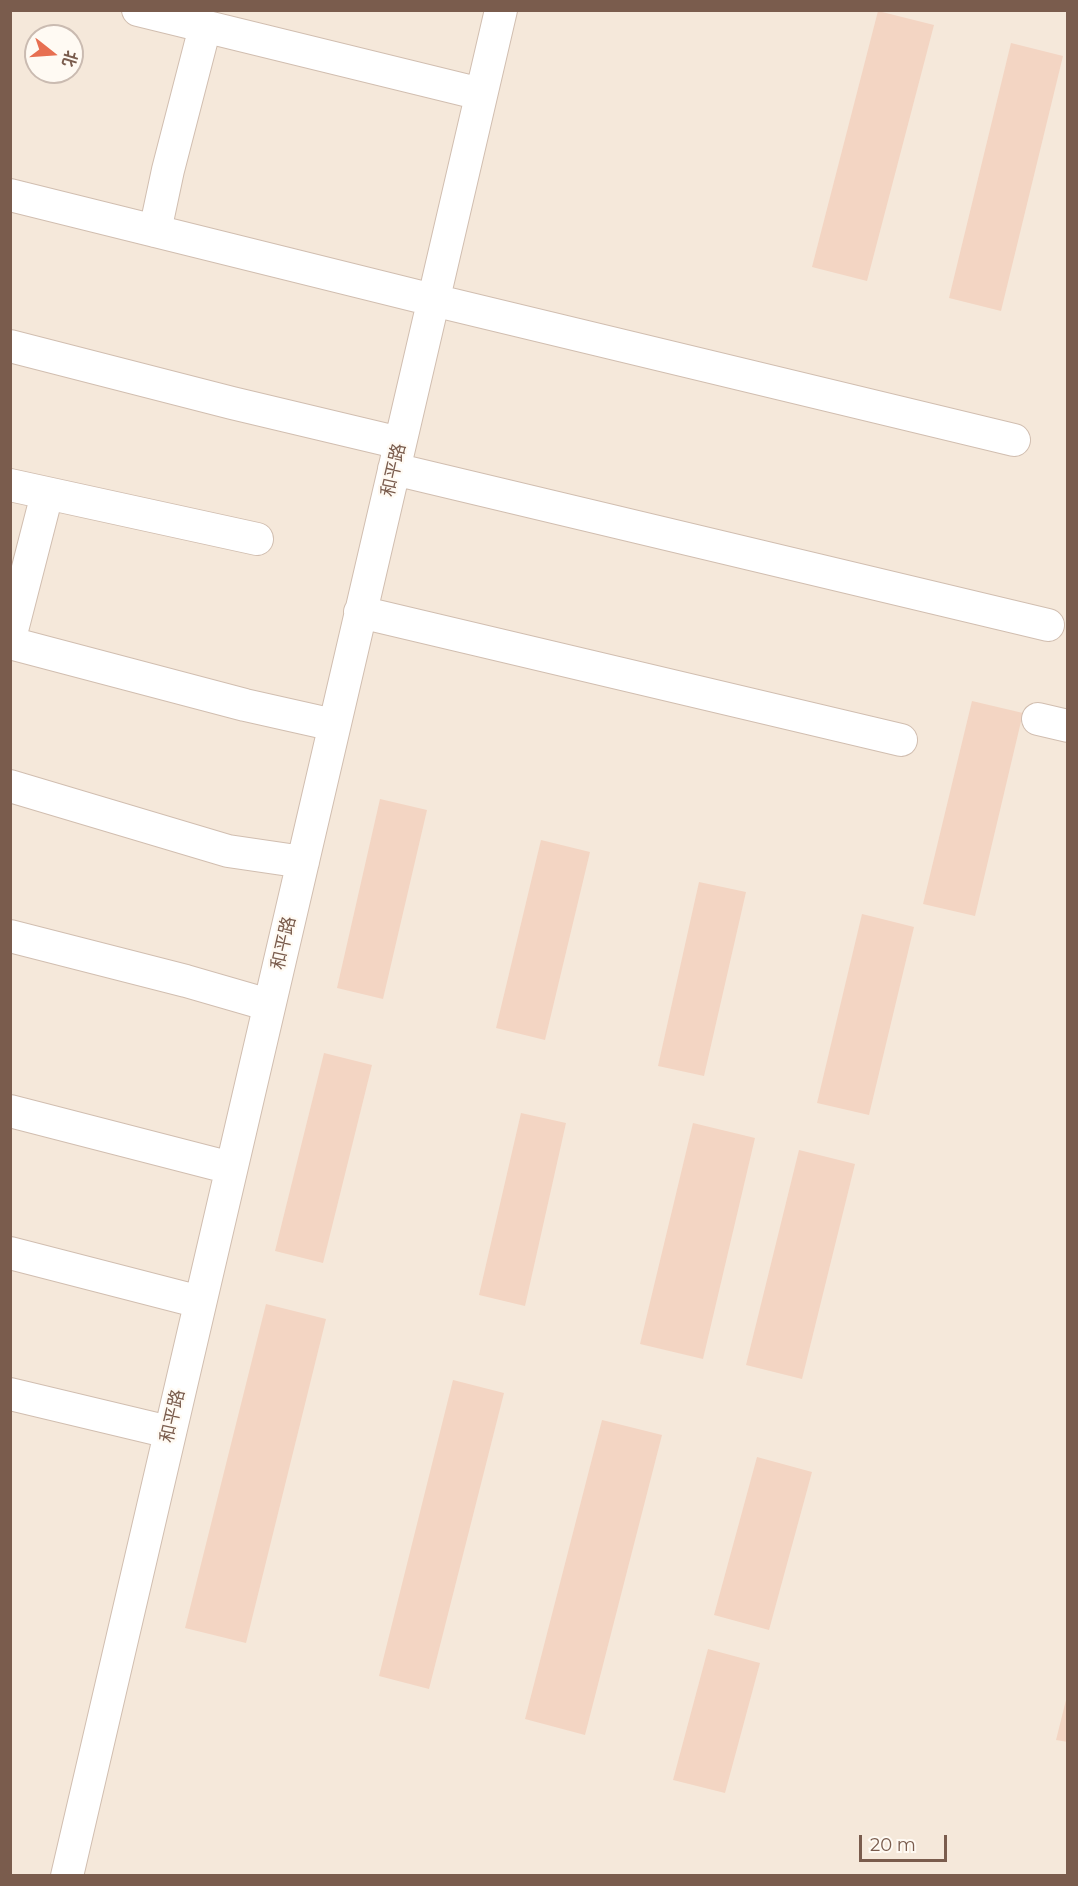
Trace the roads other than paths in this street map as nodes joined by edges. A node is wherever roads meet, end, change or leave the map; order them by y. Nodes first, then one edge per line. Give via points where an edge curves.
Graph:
1 (138, 10) edge
2 (501, 10) edge
3 (205, 27) junction
4 (481, 94) junction
5 (10, 195) edge
6 (155, 231) junction
7 (433, 300) junction
8 (10, 346) edge
9 (1014, 440) dead end
10 (397, 456) junction
11 (10, 485) edge
12 (47, 494) junction
13 (257, 539) dead end
14 (360, 612) junction
15 (1048, 625) dead end
16 (10, 638) edge
17 (10, 643) edge
18 (334, 725) junction
19 (901, 740) dead end
20 (10, 786) edge
21 (303, 862) junction
22 (10, 936) edge
23 (269, 1005) junction
24 (10, 1111) edge
25 (231, 1168) junction
26 (10, 1253) edge
27 (200, 1302) junction
28 (10, 1394) edge
29 (169, 1432) junction
30 (67, 1875) edge

1 - 3 street
2 - 4 street, 和平路
3 - 4 street
3 - 6 street
4 - 7 street, 和平路
5 - 6 street
6 - 7 street
7 - 9 street
7 - 10 street, 和平路
8 - 10 street via 232,403
10 - 14 street, 和平路
10 - 15 street
11 - 12 street
12 - 13 street
12 - 16 street
14 - 18 street, 和平路
14 - 19 street
17 - 18 street
18 - 21 street, 和平路
20 - 21 street via 228,851
21 - 23 street, 和平路
22 - 23 street
23 - 25 street, 和平路
24 - 25 street
25 - 27 street, 和平路
26 - 27 street
27 - 29 street, 和平路
28 - 29 street
29 - 30 street, 和平路

